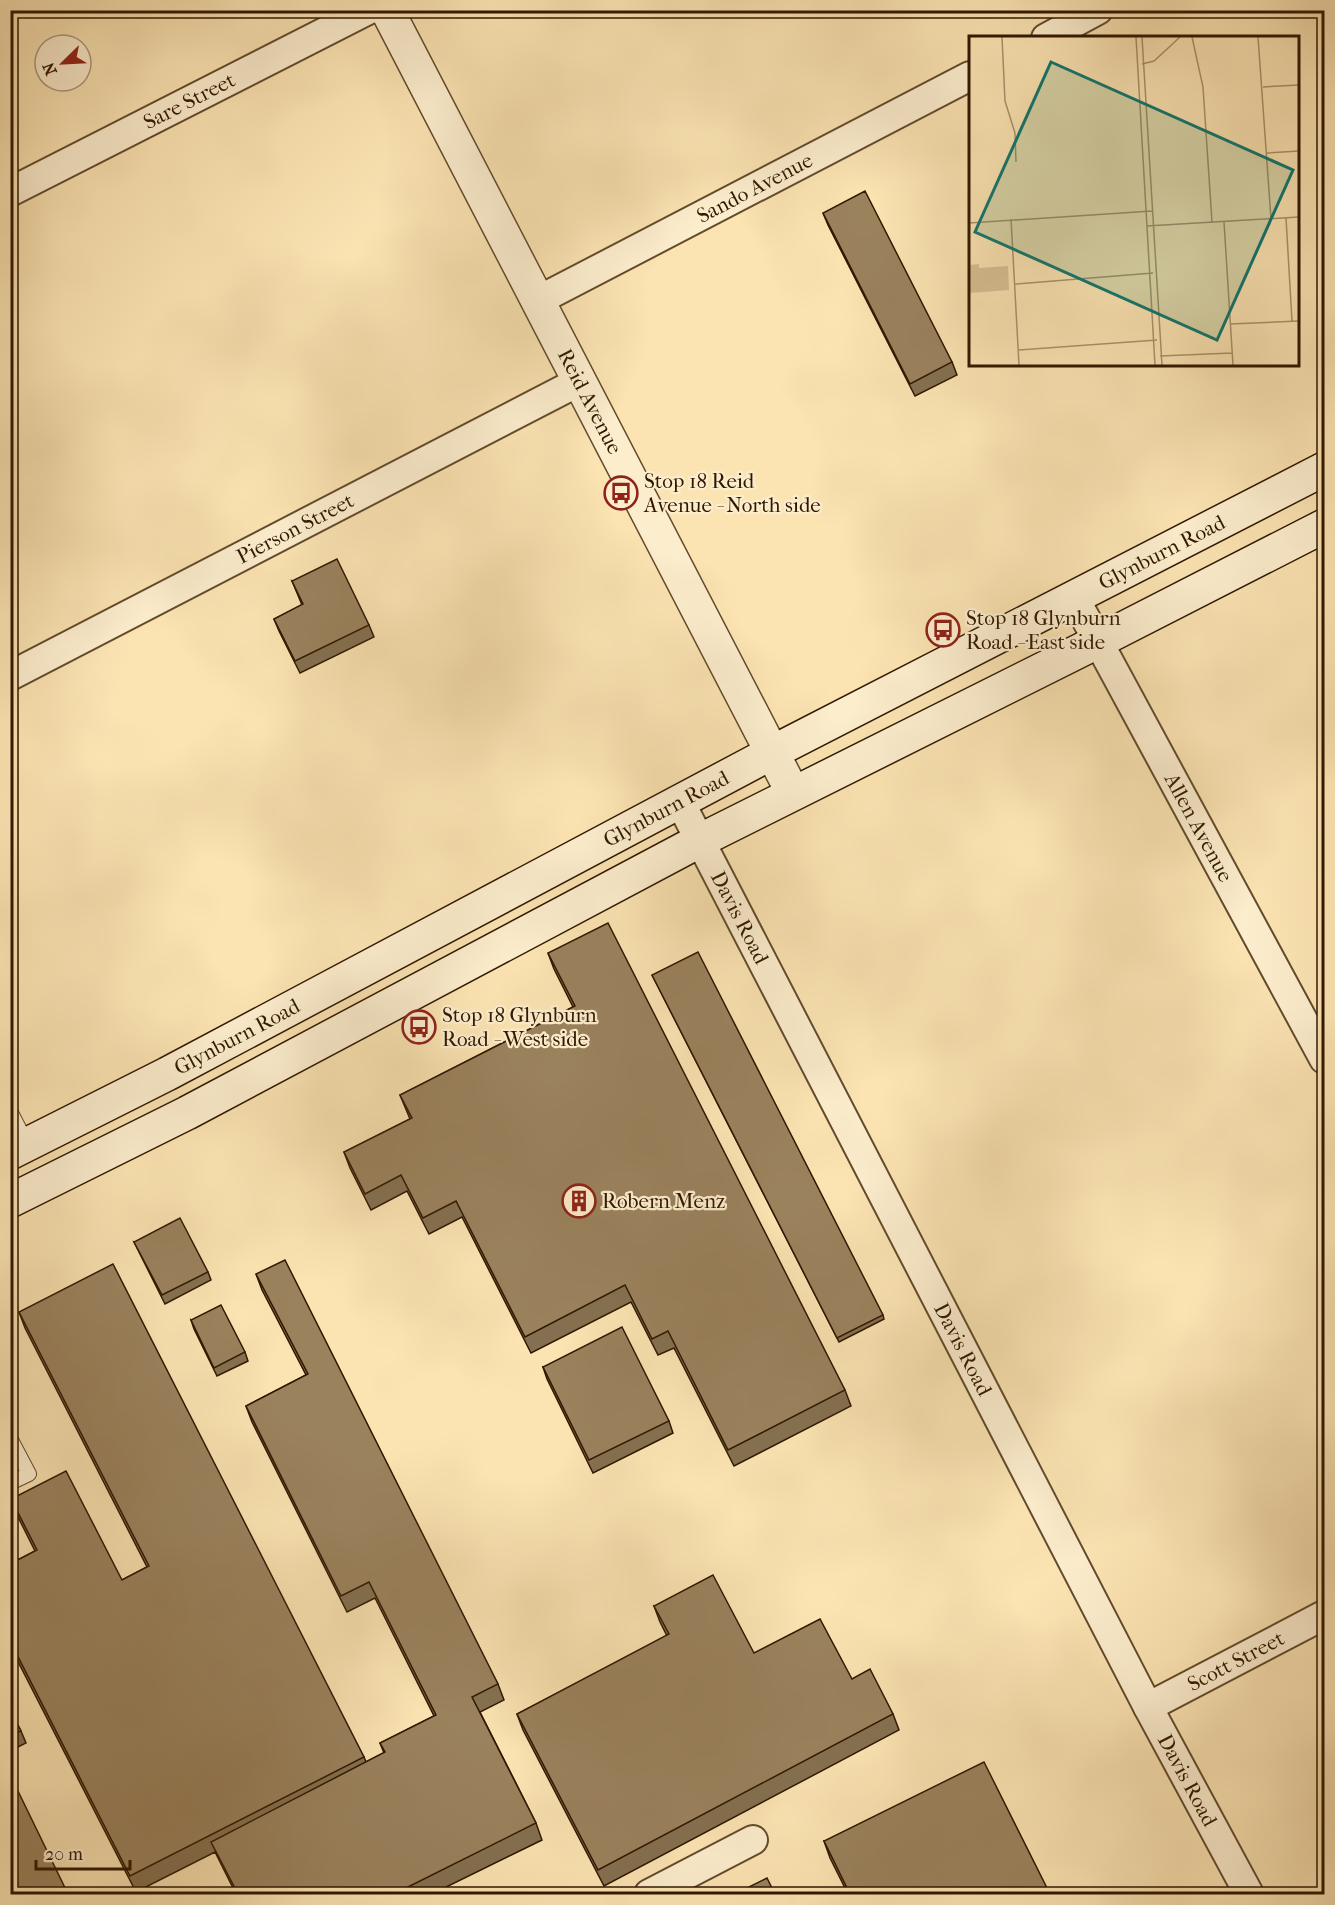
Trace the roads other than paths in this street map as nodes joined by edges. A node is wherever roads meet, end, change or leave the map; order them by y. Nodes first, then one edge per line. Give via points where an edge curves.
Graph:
1 (368, 10) edge
2 (387, 10) edge
3 (1098, 10) edge
4 (1050, 36) edge
5 (969, 77) edge
6 (10, 192) edge
7 (539, 300) junction
8 (580, 381) junction
9 (1324, 469) edge
10 (1324, 526) edge
11 (1074, 597) junction
12 (1099, 641) junction
13 (10, 676) edge
14 (773, 752) junction
15 (794, 793) junction
16 (680, 802) junction
17 (699, 841) junction
18 (1324, 1059) edge
19 (10, 1111) edge
20 (19, 1149) edge
21 (10, 1201) edge
22 (10, 1438) edge
23 (10, 1484) edge
24 (1324, 1615) edge
25 (1148, 1707) junction
26 (753, 1840) dead end
27 (649, 1894) edge
28 (1249, 1894) edge

1 - 6 street, Sare Street
2 - 7 main road, Reid Avenue
3 - 4 street
5 - 7 street, Sando Avenue
7 - 8 main road, Reid Avenue
8 - 13 street, Pierson Street
8 - 14 main road, Reid Avenue
9 - 11 main road, Glynburn Road
10 - 12 main road, Glynburn Road
11 - 12 street, Allen Avenue
11 - 14 main road, Glynburn Road
12 - 15 main road, Glynburn Road
12 - 18 street, Allen Avenue
14 - 15 main road, Reid Avenue
14 - 16 main road, Glynburn Road
15 - 17 main road, Glynburn Road
16 - 17 street, Davis Road
16 - 20 main road, Glynburn Road
17 - 21 main road, Glynburn Road via 187,1113
17 - 25 street, Davis Road
19 - 20 lane
22 - 23 lane via 29,1474
24 - 25 street, Scott Street
25 - 28 street, Davis Road
26 - 27 street

